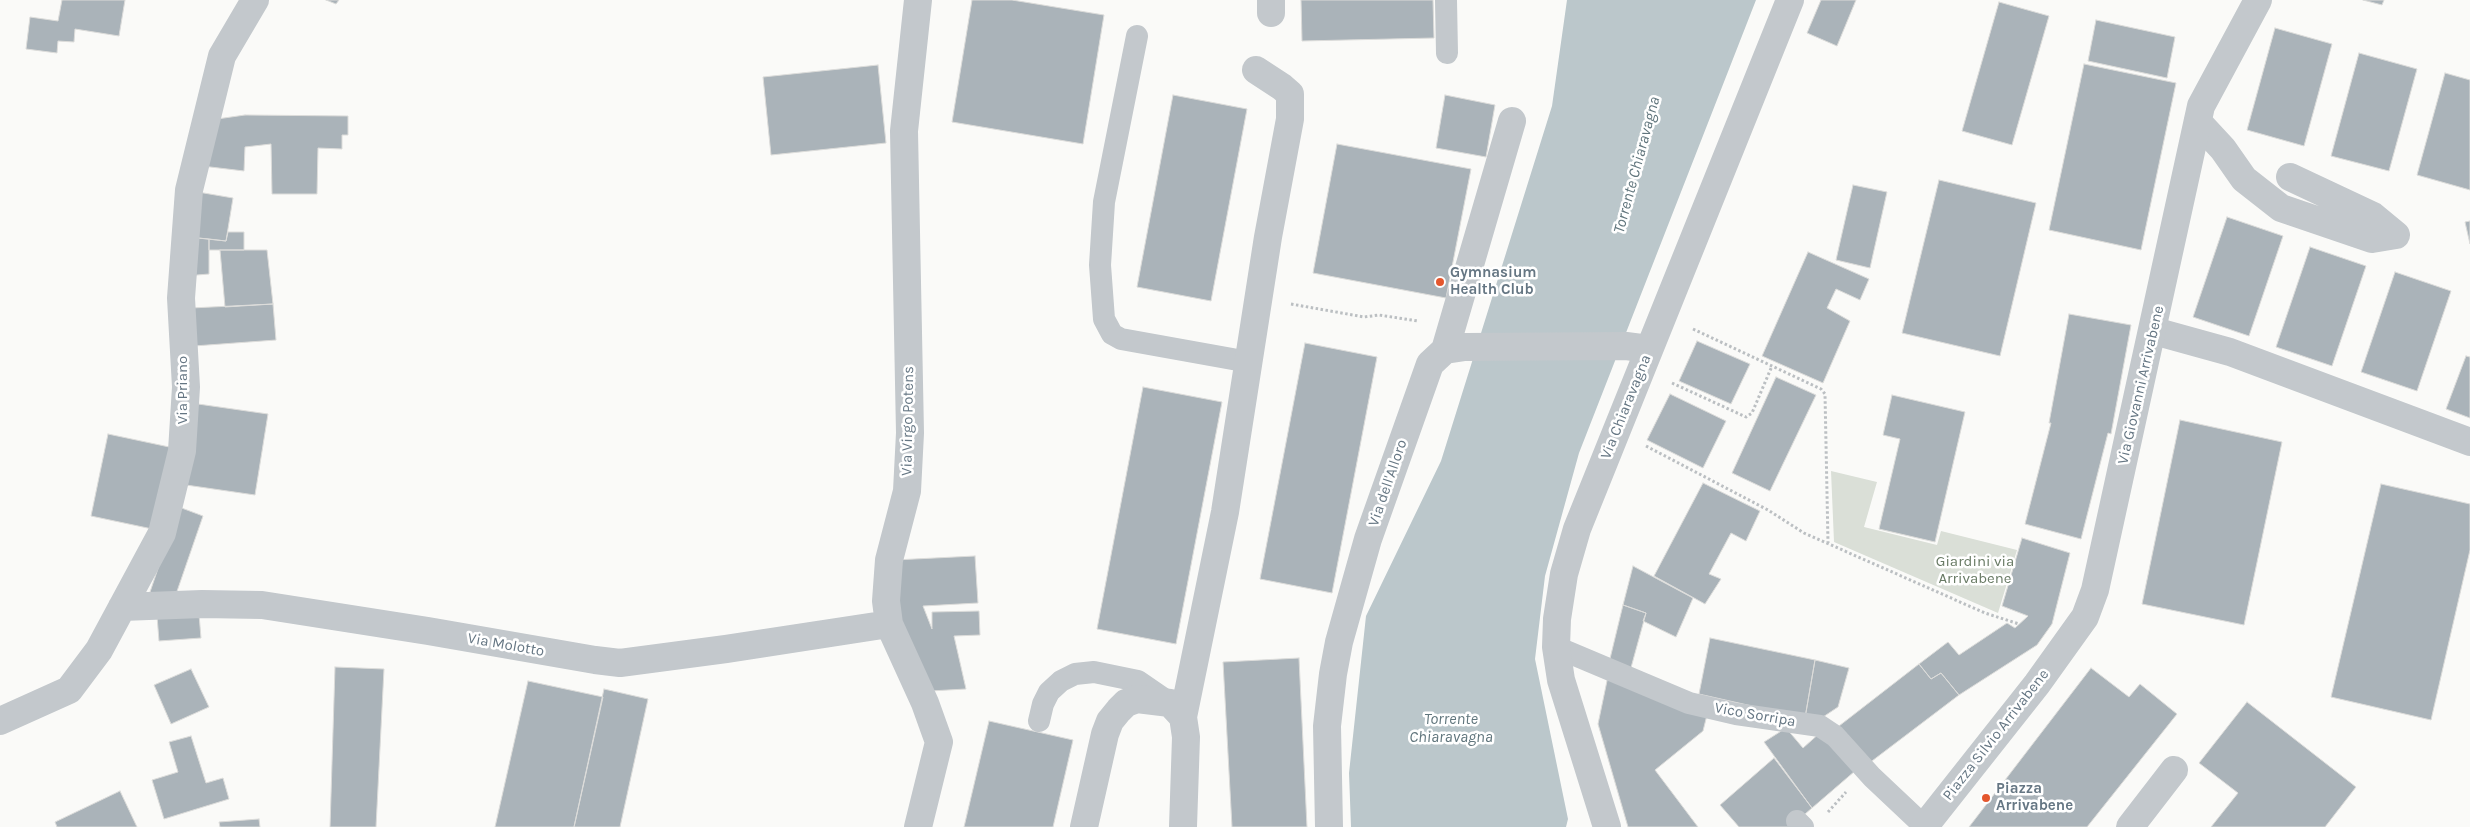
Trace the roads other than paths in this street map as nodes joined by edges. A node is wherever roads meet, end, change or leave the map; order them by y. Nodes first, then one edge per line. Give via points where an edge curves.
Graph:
1 (255, 0) edge
2 (918, 0) edge
3 (1446, 0) edge
4 (1790, 0) edge
5 (2258, 0) edge
6 (1137, 36) dead end
7 (1447, 53) dead end
8 (1256, 70) dead end
9 (1512, 121) dead end
10 (2198, 122) junction
11 (2290, 177) dead end
12 (2154, 331) junction
13 (1455, 348) junction
14 (1639, 355) junction
15 (1249, 362) junction
16 (2470, 442) edge
17 (122, 607) junction
18 (889, 624) junction
19 (2068, 642) joint
20 (1556, 647) junction
21 (1176, 710) junction
22 (0, 721) edge
23 (1039, 721) dead end
24 (2174, 770) dead end
25 (918, 827) edge
26 (1084, 827) edge
27 (1183, 827) edge
28 (1329, 827) edge
29 (1607, 827) edge
30 (1924, 827) edge
31 (2130, 827) edge

1 - 17 street, Via Priano via 222,56 189,190 182,298 186,388 182,451 162,533
2 - 18 street, Via Virgo Potens via 904,131 910,433 907,491 889,560 886,600
3 - 7 lane
4 - 14 street, Via Chiaravagna via 1662,315
5 - 10 street, Via Giovanni Arrivabene via 2201,106
6 - 15 lane via 1104,202 1100,265 1104,319 1112,334 1121,339
8 - 15 street via 1290,94 1291,103
9 - 13 street
10 - 11 street via 2224,148 2244,179 2281,208 2372,239 2396,235 2373,216
10 - 12 street, Via Giovanni Arrivabene
12 - 16 street via 2230,352
12 - 19 street, Via Giovanni Arrivabene via 2096,590 2085,617
13 - 14 street
13 - 28 street, Via dell'Alloro via 1430,364 1368,539 1339,642 1327,726
14 - 20 street, Via Chiaravagna via 1616,431 1569,556 1557,619
15 - 21 street via 1225,512
17 - 18 street, Via Molotto via 262,606 620,663
17 - 22 street, Via Priano via 99,650 69,690
18 - 25 street, Via Virgo Potens via 939,742
19 - 30 street, Piazza Silvio Arrivabene
20 - 29 street, Via Chiaravagna via 1561,680
20 - 30 lane, Vico Sorripa via 1689,703 1736,714 1820,726 1835,736
21 - 23 lane via 1138,681 1094,672 1075,674 1060,681 1043,704
21 - 26 street via 1137,699 1126,703 1110,721 1104,734
21 - 27 street via 1186,737
24 - 31 street

